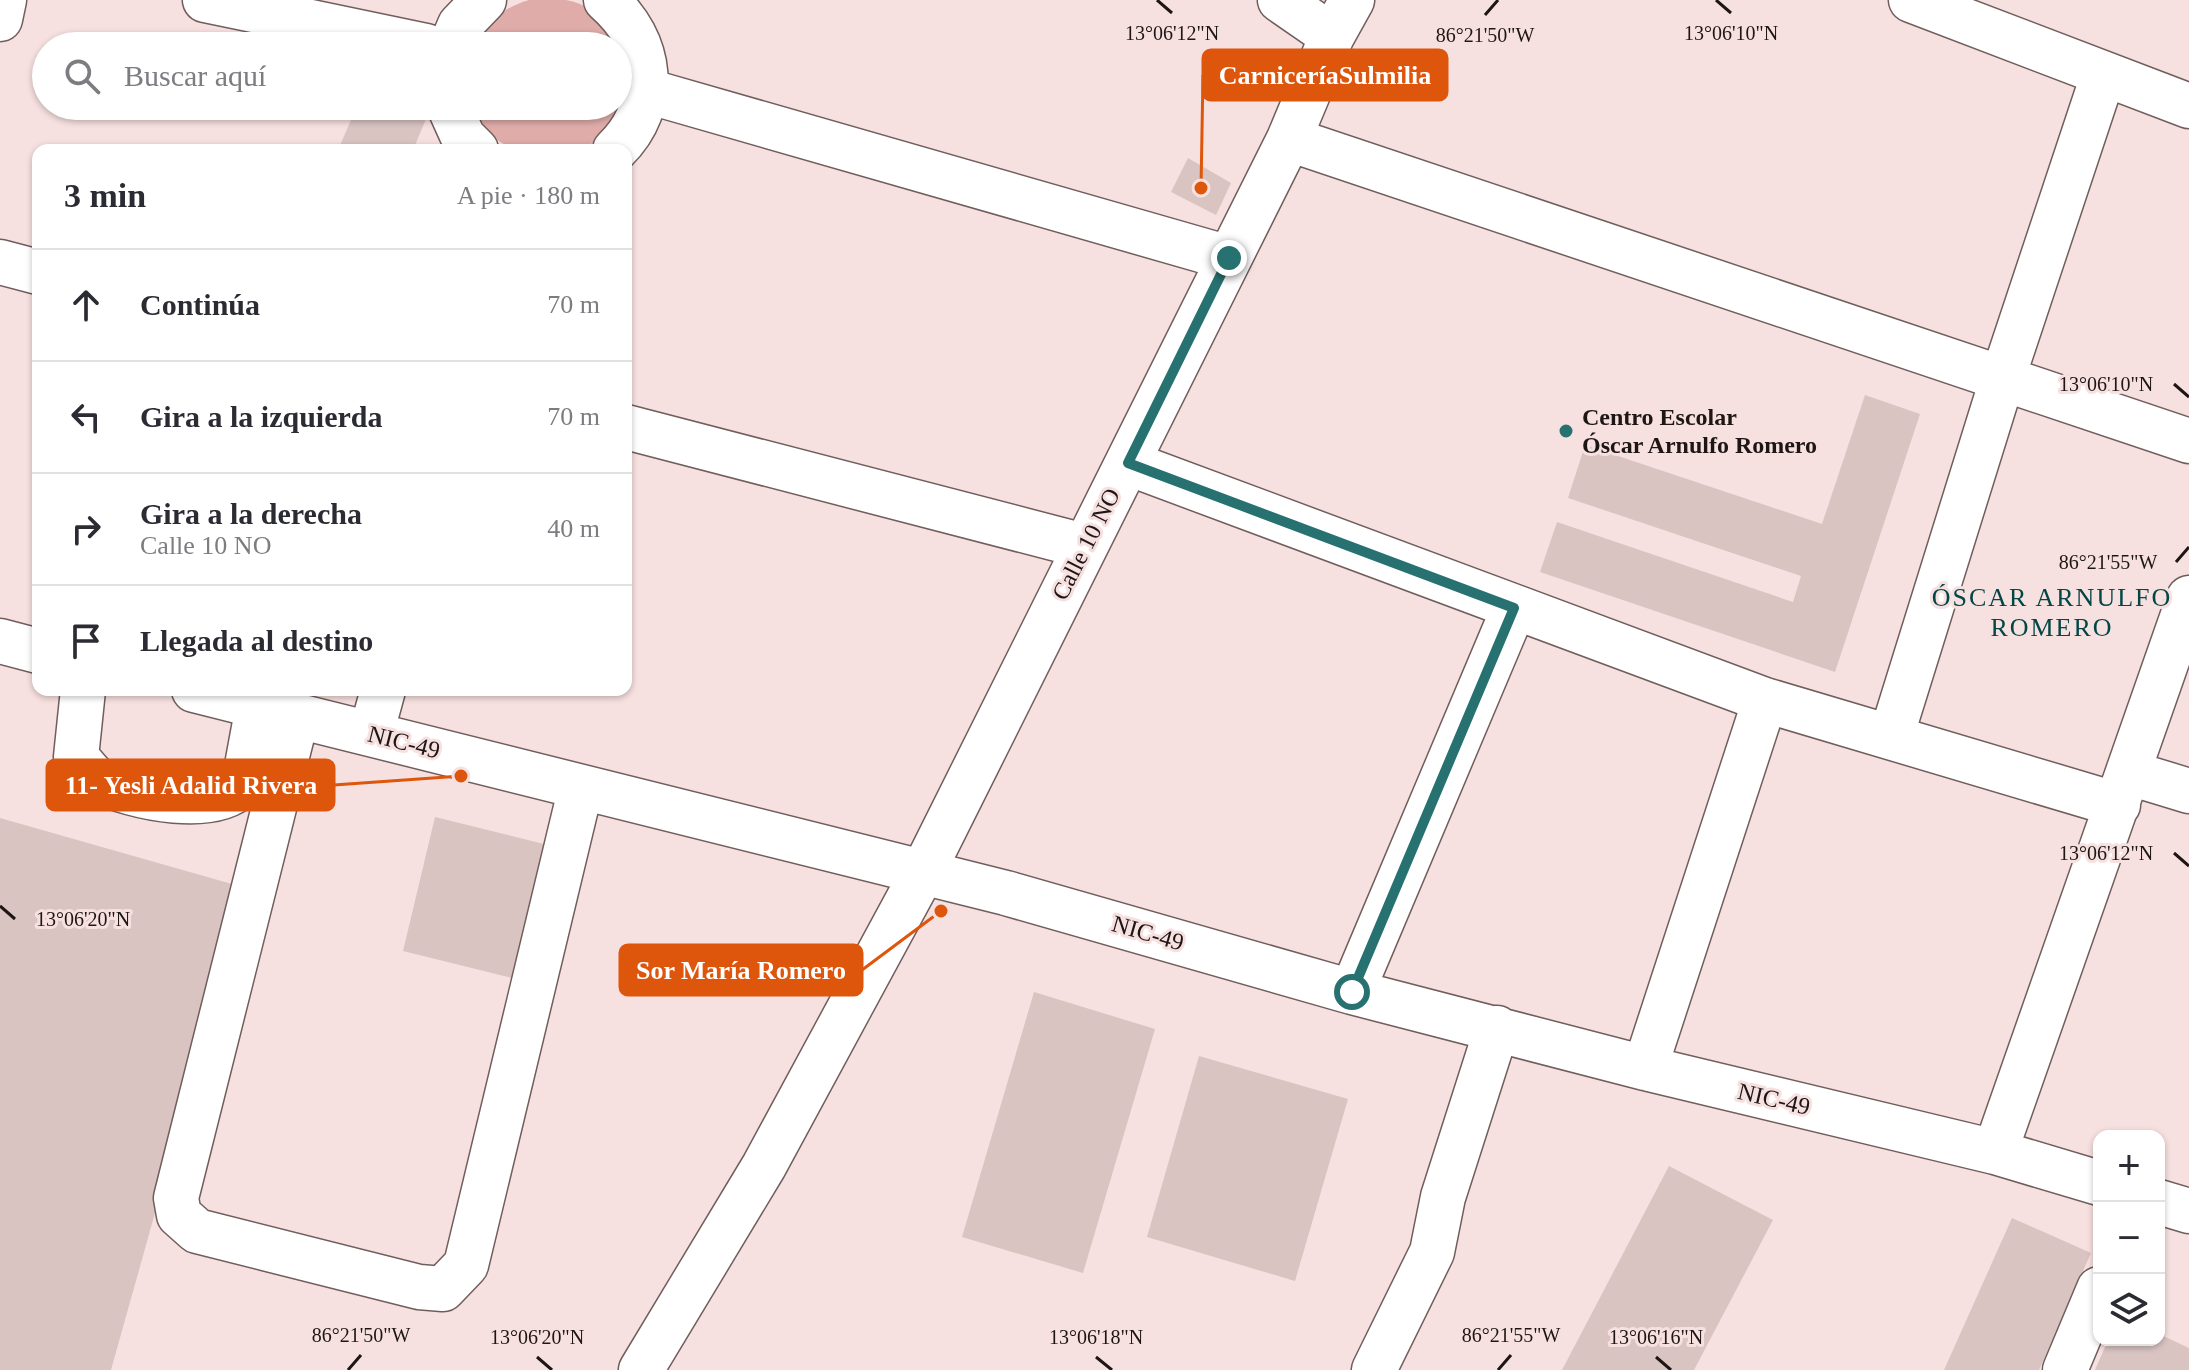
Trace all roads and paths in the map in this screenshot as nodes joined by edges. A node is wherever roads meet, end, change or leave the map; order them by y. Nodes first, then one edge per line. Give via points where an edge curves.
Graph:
1 (4, 0) edge
2 (205, 0) edge
3 (484, 0) edge
4 (606, 0) edge
5 (1280, 0) edge
6 (1911, 0) edge
7 (1342, 18) edge
8 (0, 19) edge
9 (359, 32) edge
10 (457, 32) edge
11 (2103, 76) junction
12 (647, 91) junction
13 (2189, 106) edge
14 (455, 120) edge
15 (1289, 139) junction
16 (470, 144) edge
17 (621, 144) edge
18 (1229, 258) junction
19 (0, 262) edge
20 (32, 270) edge
21 (2003, 377) junction
22 (632, 429) edge
23 (2189, 441) edge
24 (1128, 463) junction
25 (1084, 546) junction
26 (2189, 598) edge
27 (1514, 608) junction
28 (0, 641) edge
29 (32, 649) edge
30 (82, 696) edge
31 (218, 696) edge
32 (381, 696) edge
33 (1765, 700) junction
34 (278, 711) junction
35 (371, 734) junction
36 (1891, 737) junction
37 (581, 787) junction
38 (2124, 789) junction
39 (2189, 791) edge
40 (923, 872) junction
41 (1352, 992) junction
42 (1497, 1028) junction
43 (1645, 1068) junction
44 (1995, 1152) junction
45 (2093, 1181) edge
46 (2165, 1204) edge
47 (2189, 1211) edge
48 (2093, 1303) edge
49 (641, 1370) edge
50 (1374, 1370) edge
51 (2065, 1370) edge

1 - 8 street
2 - 9 street
3 - 10 street
4 - 12 street via 625,17 644,52
5 - 7 street
6 - 11 street
7 - 15 street, Calle 10 NO
11 - 13 street
11 - 21 street
12 - 17 street via 631,134
12 - 18 street
14 - 16 street
15 - 18 street, Calle 10 NO
15 - 21 street
18 - 24 street, Calle 10 NO
19 - 20 street
21 - 23 street
21 - 36 street
22 - 25 street
24 - 25 street, Calle 10 NO
24 - 27 street
25 - 40 street, Calle 10 NO
26 - 38 street
27 - 33 street
27 - 41 street
28 - 29 street
30 - 34 street via 76,757 97,779 197,804 237,791
31 - 34 street, NIC-49 / NIC-49
32 - 35 street
33 - 36 street
33 - 43 street
34 - 35 street, NIC-49 / NIC-49
34 - 37 street via 176,1198 179,1215 197,1231 404,1283 443,1289 466,1265
35 - 37 street, NIC-49 / NIC-49
36 - 38 street
37 - 40 street, NIC-49 / NIC-49
38 - 39 street
38 - 44 street
40 - 41 street, NIC-49 / NIC-49
40 - 49 street, Calle 10 NO via 764,1166
41 - 42 street, NIC-49 / NIC-49
42 - 43 street, NIC-49 / NIC-49
42 - 50 street via 1443,1197 1432,1252
43 - 44 street, NIC-49 / NIC-49
44 - 45 street, NIC-49 / NIC-49
46 - 47 street
48 - 51 street

